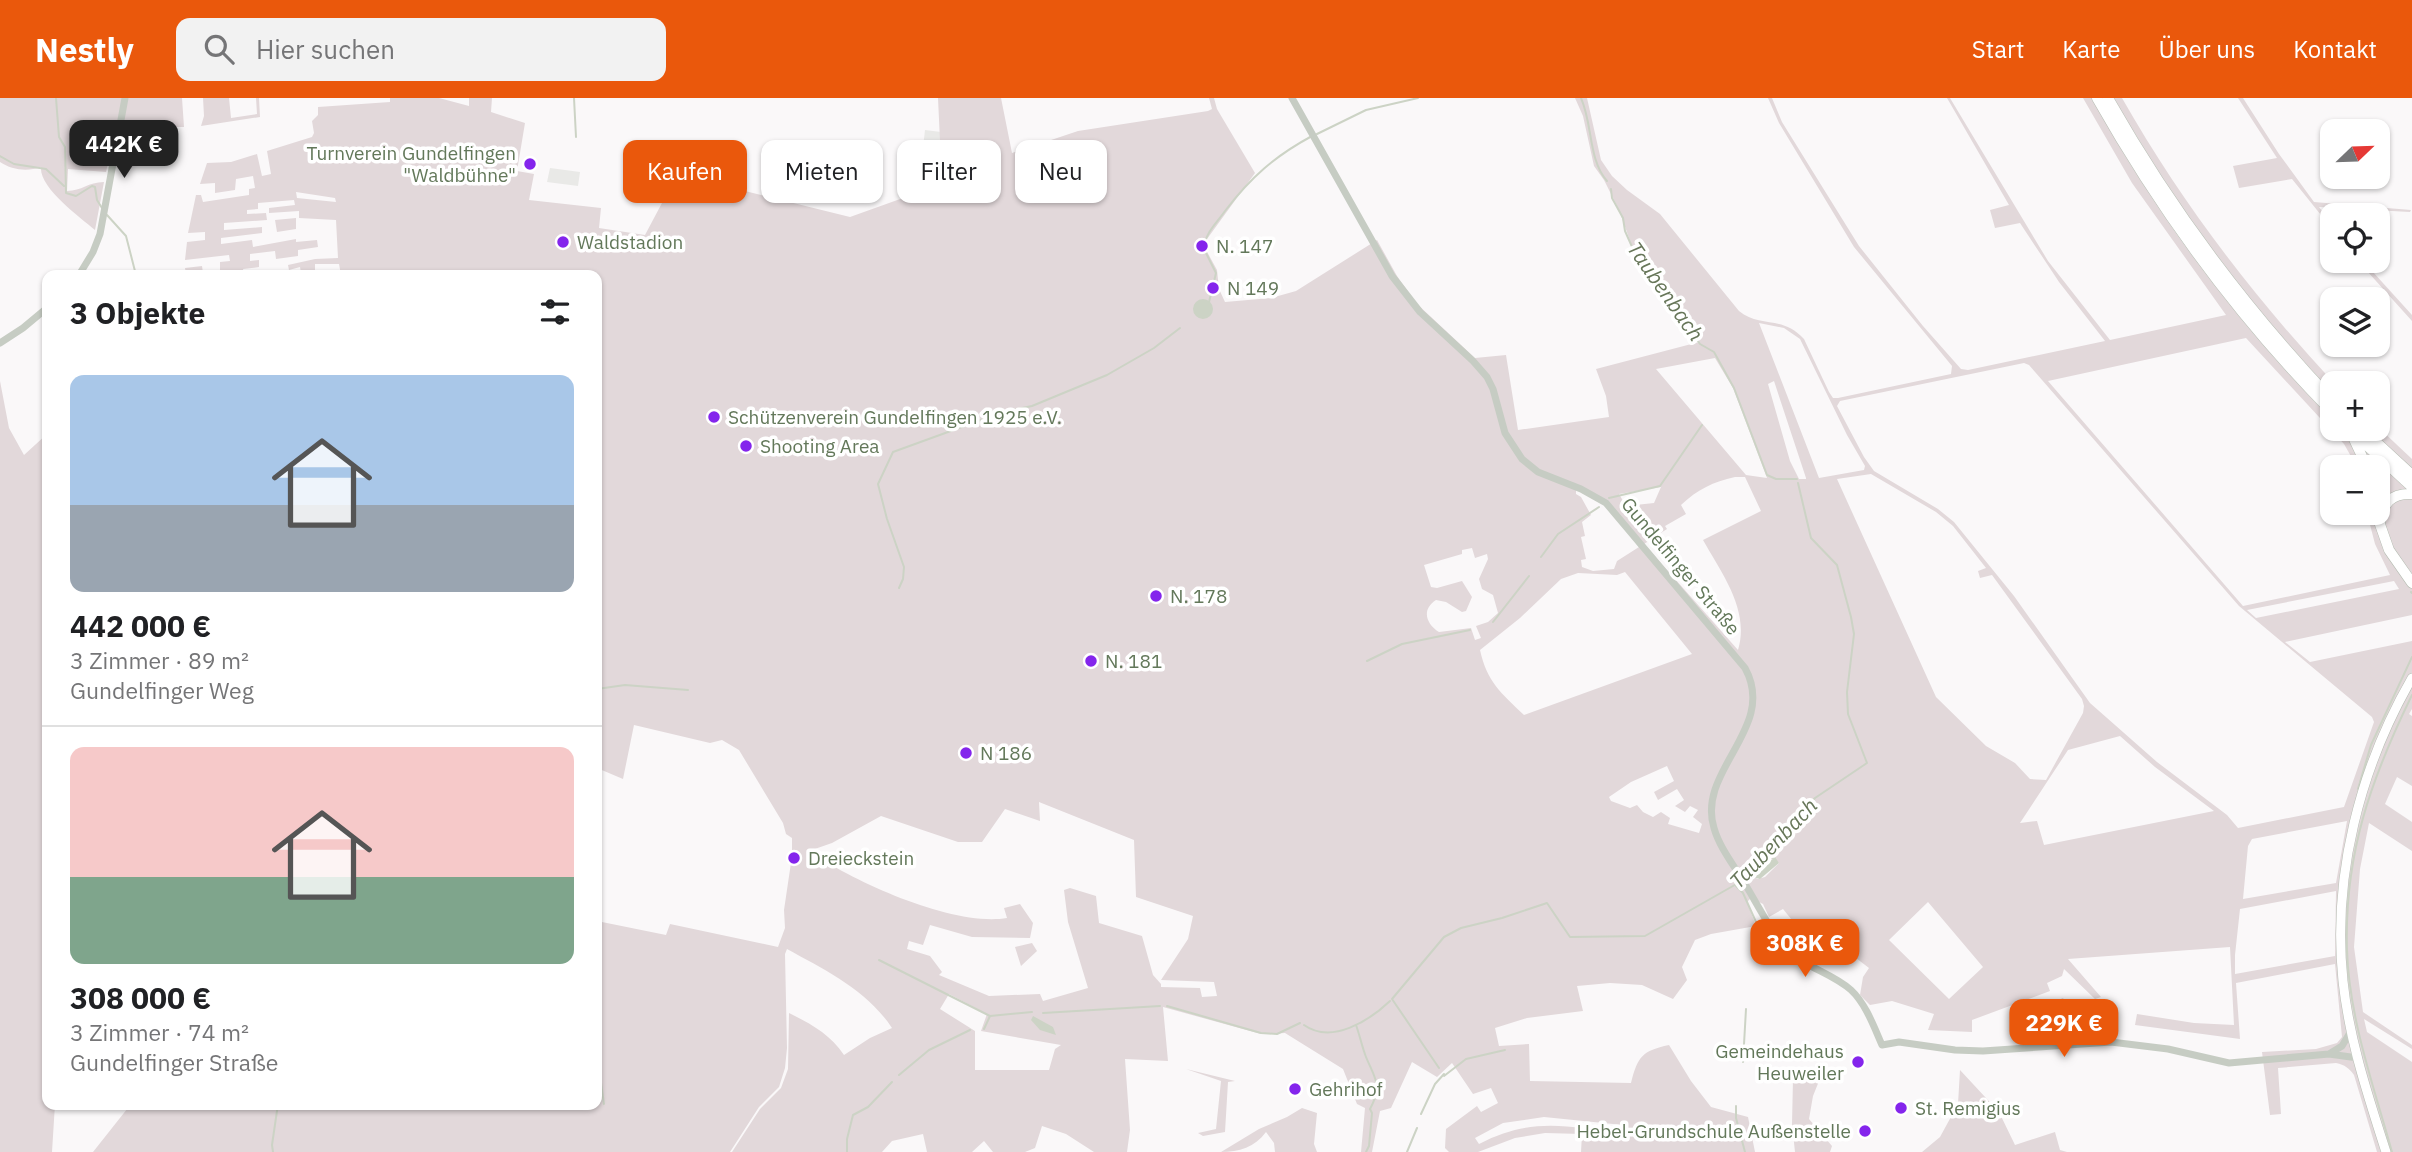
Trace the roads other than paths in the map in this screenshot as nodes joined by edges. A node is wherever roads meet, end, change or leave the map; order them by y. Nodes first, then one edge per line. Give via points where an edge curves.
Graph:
1 (125, 98) edge
2 (1292, 98) edge
3 (2097, 98) edge
4 (2108, 98) edge
5 (82, 270) edge
6 (42, 312) edge
7 (0, 343) edge
8 (2320, 387) edge
9 (2320, 399) edge
10 (2361, 441) edge
11 (2375, 441) edge
12 (2412, 475) edge
13 (2412, 487) edge
14 (2412, 494) edge
15 (2390, 500) edge
16 (2380, 525) edge
17 (2412, 583) edge
18 (2412, 678) edge
19 (2351, 1030) junction
20 (2337, 1050) junction
21 (2329, 1055) junction
22 (2357, 1055) junction
23 (2386, 1152) edge

1 - 5 street via 105,210 93,252
2 - 21 street, Gundelfinger Straße via 1392,276 1420,312 1487,377 1505,433 1522,459 1538,472 1606,503 1745,668 1754,693 1752,714 1716,788 1711,813 1717,837 1761,915 1788,950 1856,995 1882,1045 1899,1042 1983,1051 2111,1042 2242,1062
3 - 9 highway via 2197,255 2258,333
4 - 8 highway via 2205,249
6 - 7 street
10 - 13 highway
11 - 12 highway
14 - 15 highway
16 - 17 highway via 2394,559
18 - 19 main road via 2374,758 2348,854 2342,950
19 - 20 street
19 - 22 main road
20 - 21 street
20 - 22 street
21 - 22 street
22 - 23 main road

